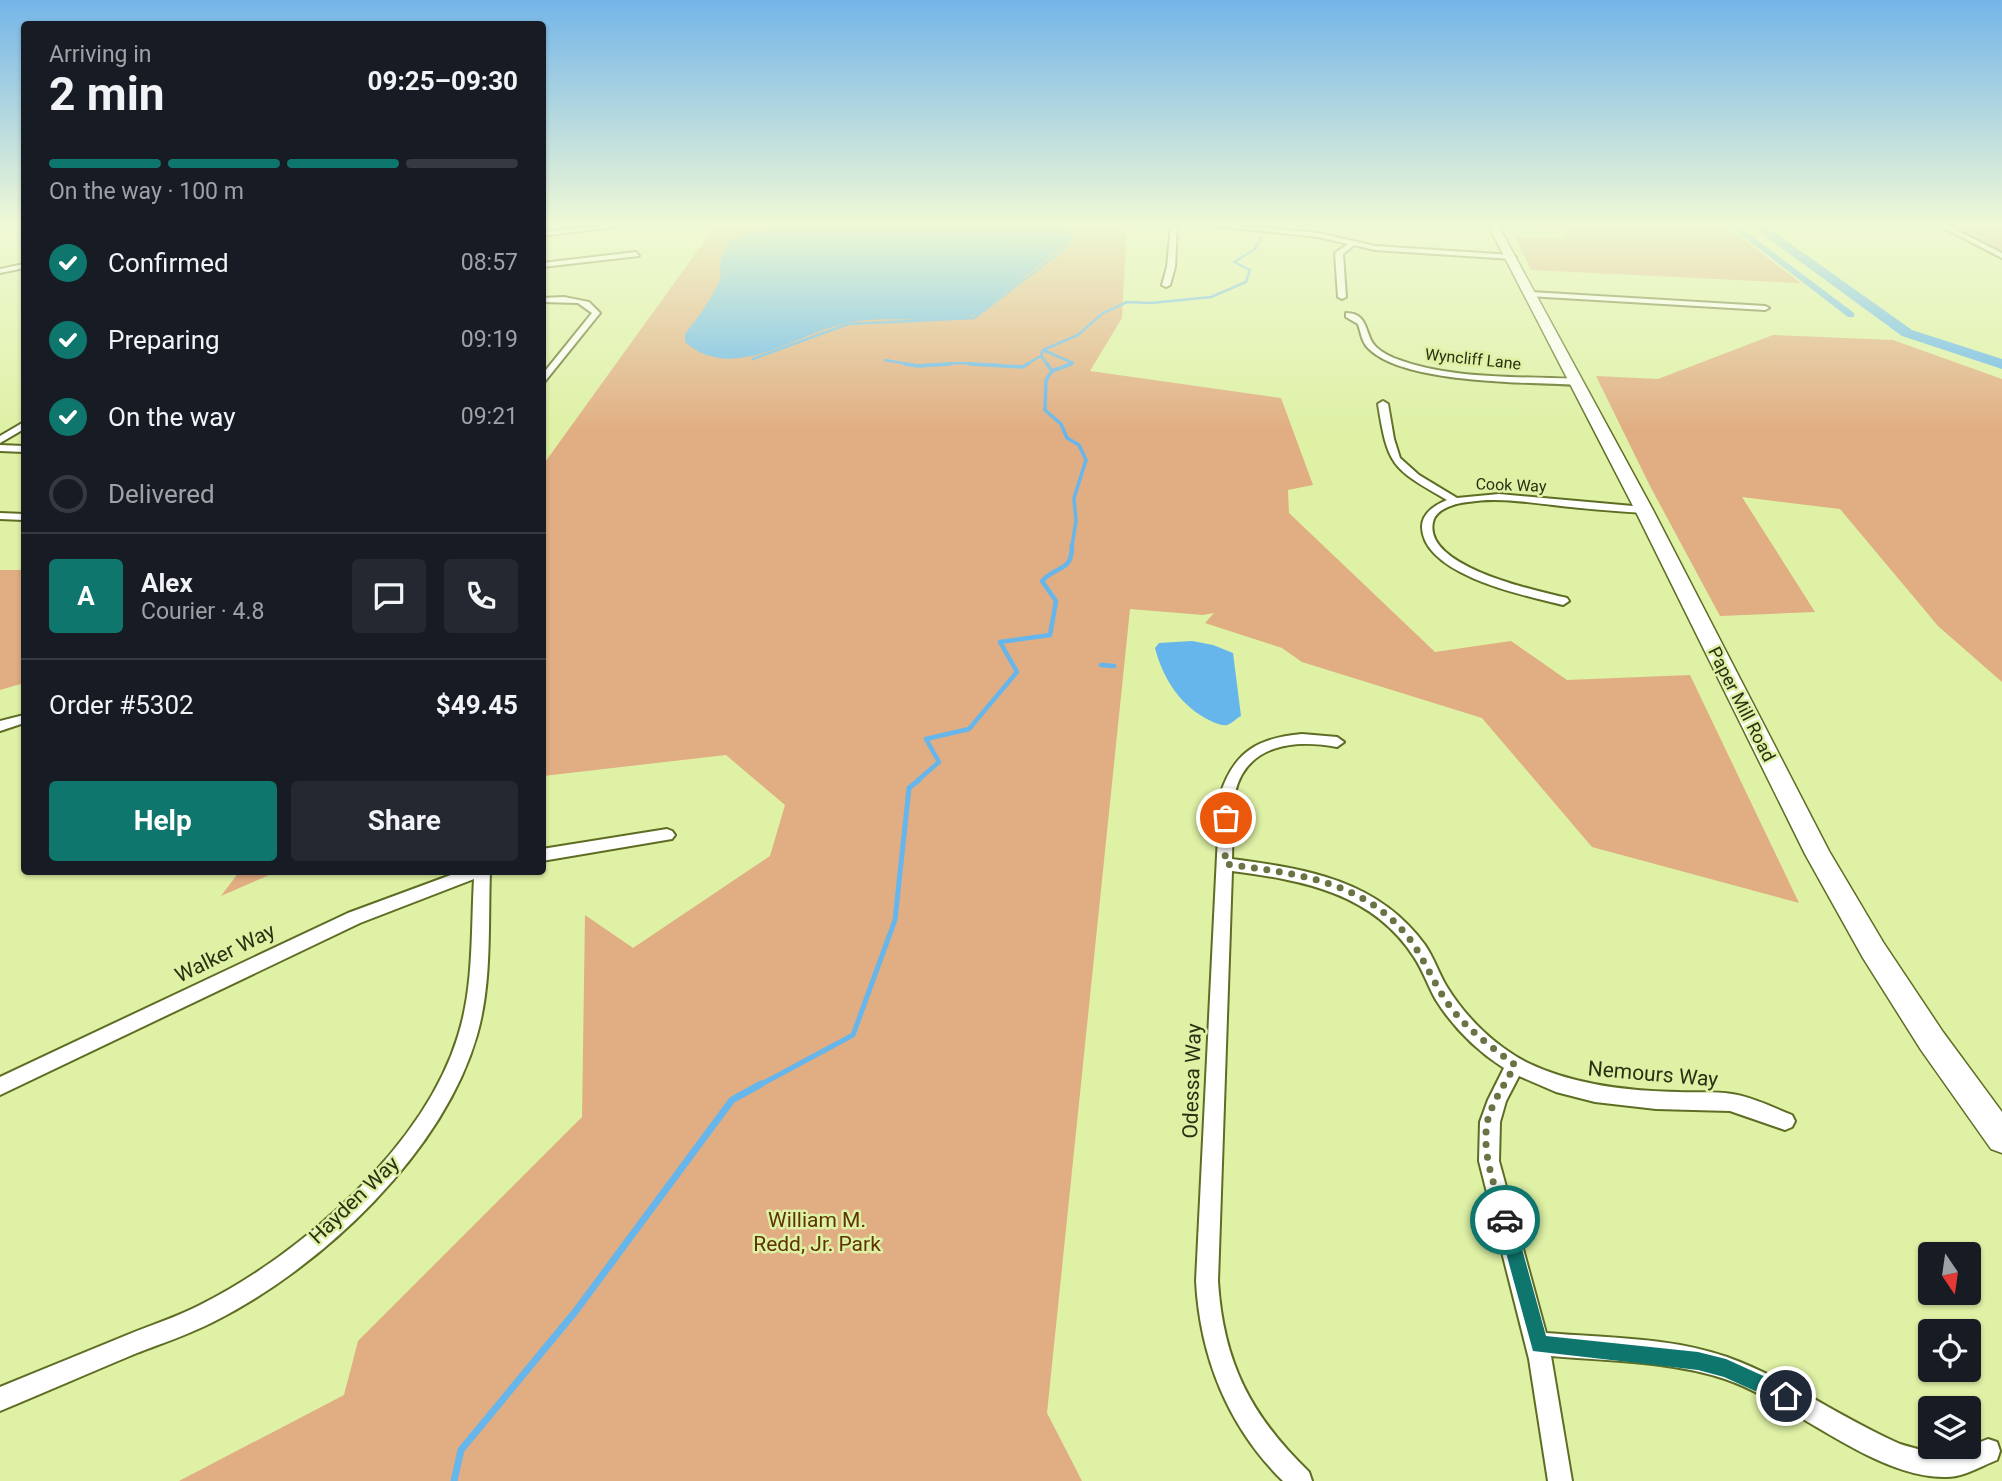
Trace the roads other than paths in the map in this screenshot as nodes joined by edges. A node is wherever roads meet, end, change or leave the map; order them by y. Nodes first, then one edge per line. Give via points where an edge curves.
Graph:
1 (1531, 294) edge
2 (1533, 294) edge
3 (546, 300) edge
4 (1765, 308) dead end
5 (1349, 315) dead end
6 (546, 377) edge
7 (1577, 383) junction
8 (1383, 404) dead end
9 (21, 427) edge
10 (0, 440) edge
11 (0, 448) edge
12 (21, 449) edge
13 (1455, 501) junction
14 (1644, 510) junction
15 (0, 516) edge
16 (21, 517) edge
17 (1563, 601) dead end
18 (21, 720) edge
19 (0, 726) edge
20 (1337, 742) dead end
21 (667, 835) dead end
22 (546, 854) edge
23 (1225, 864) junction
24 (466, 875) edge
25 (482, 875) edge
26 (1515, 1065) junction
27 (0, 1087) edge
28 (1785, 1121) dead end
29 (2002, 1138) edge
30 (1540, 1344) junction
31 (0, 1399) edge
32 (1988, 1451) dead end
33 (1300, 1481) edge
34 (1560, 1481) edge

1 - 7 main road, Paper Mill Road
2 - 4 street
3 - 6 street via 579,302 596,313
5 - 7 street, Wyncliff Lane via 1362,324 1372,348 1410,366
7 - 14 main road, Paper Mill Road
8 - 13 street via 1396,459
9 - 10 street
11 - 12 street
13 - 14 street, Cook Way via 1505,498
13 - 17 street, Cook Way via 1436,511 1427,523 1430,540 1445,557 1487,579
14 - 29 main road, Paper Mill Road via 1818,853 1873,950
15 - 16 street
18 - 19 street
20 - 23 street, Odessa Way via 1304,737 1279,741 1253,753 1235,769 1227,795
21 - 22 street
23 - 26 street, Nemours Way via 1325,880 1391,917 1419,951 1451,1009
23 - 33 street, Odessa Way via 1208,1253 1210,1322 1215,1348 1243,1409 1263,1442
24 - 27 street, Walker Way via 342,923
25 - 31 street, Hayden Way via 476,1000 468,1037 453,1078 423,1129 392,1166 341,1219 214,1310
26 - 28 street, Nemours Way via 1597,1095 1731,1102
26 - 30 street via 1494,1104 1486,1139
30 - 32 street via 1670,1356 1726,1368 1882,1448 1922,1463 1947,1466
30 - 34 street

